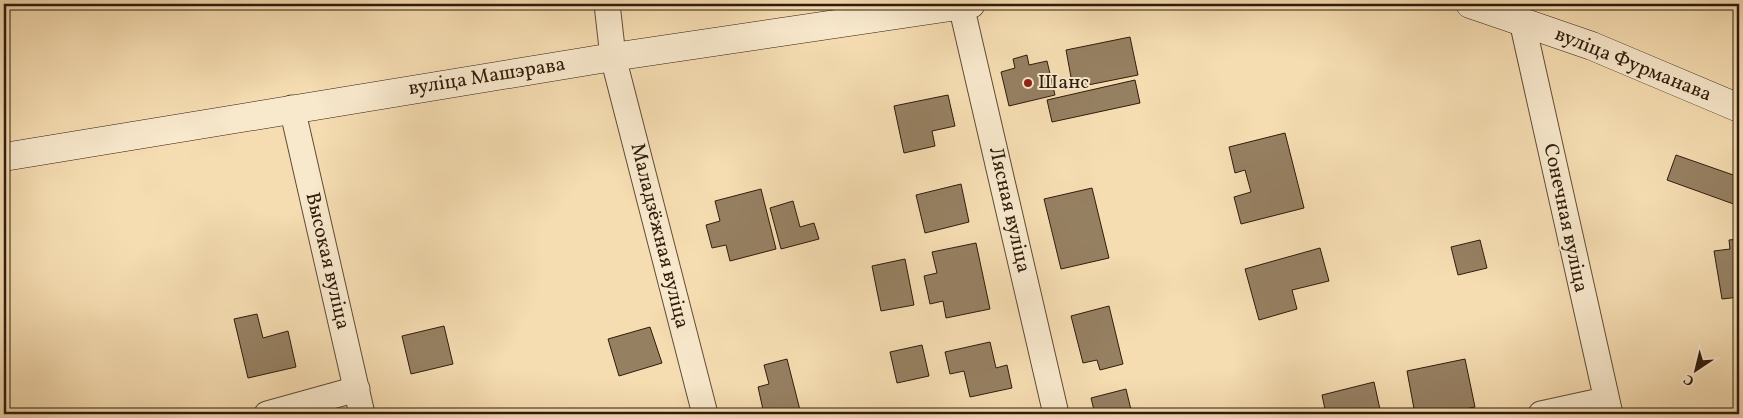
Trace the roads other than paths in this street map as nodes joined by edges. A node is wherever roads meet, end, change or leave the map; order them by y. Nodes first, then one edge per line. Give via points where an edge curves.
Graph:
1 (607, 4) edge
2 (1470, 4) edge
3 (966, 5) edge
4 (1522, 21) junction
5 (613, 57) junction
6 (292, 108) junction
7 (1739, 108) edge
8 (4, 156) edge
9 (356, 389) junction
10 (1607, 407) edge
11 (267, 414) edge
12 (362, 414) edge
13 (705, 414) edge
14 (1056, 414) edge
15 (1541, 414) edge

1 - 5 street, Маладзёжная вуліца
2 - 4 main road, вуліца Фурманава
3 - 5 main road, вуліца Машэрава
3 - 14 street, Лясная вуліца
4 - 7 main road, вуліца Фурманава via 1592,46
4 - 10 street, Сонечная вуліца
5 - 6 main road, вуліца Машэрава
5 - 13 street, Маладзёжная вуліца
6 - 8 main road, вуліца Машэрава
6 - 9 street, Высокая вуліца
9 - 11 street
9 - 12 street, Высокая вуліца
10 - 15 street

